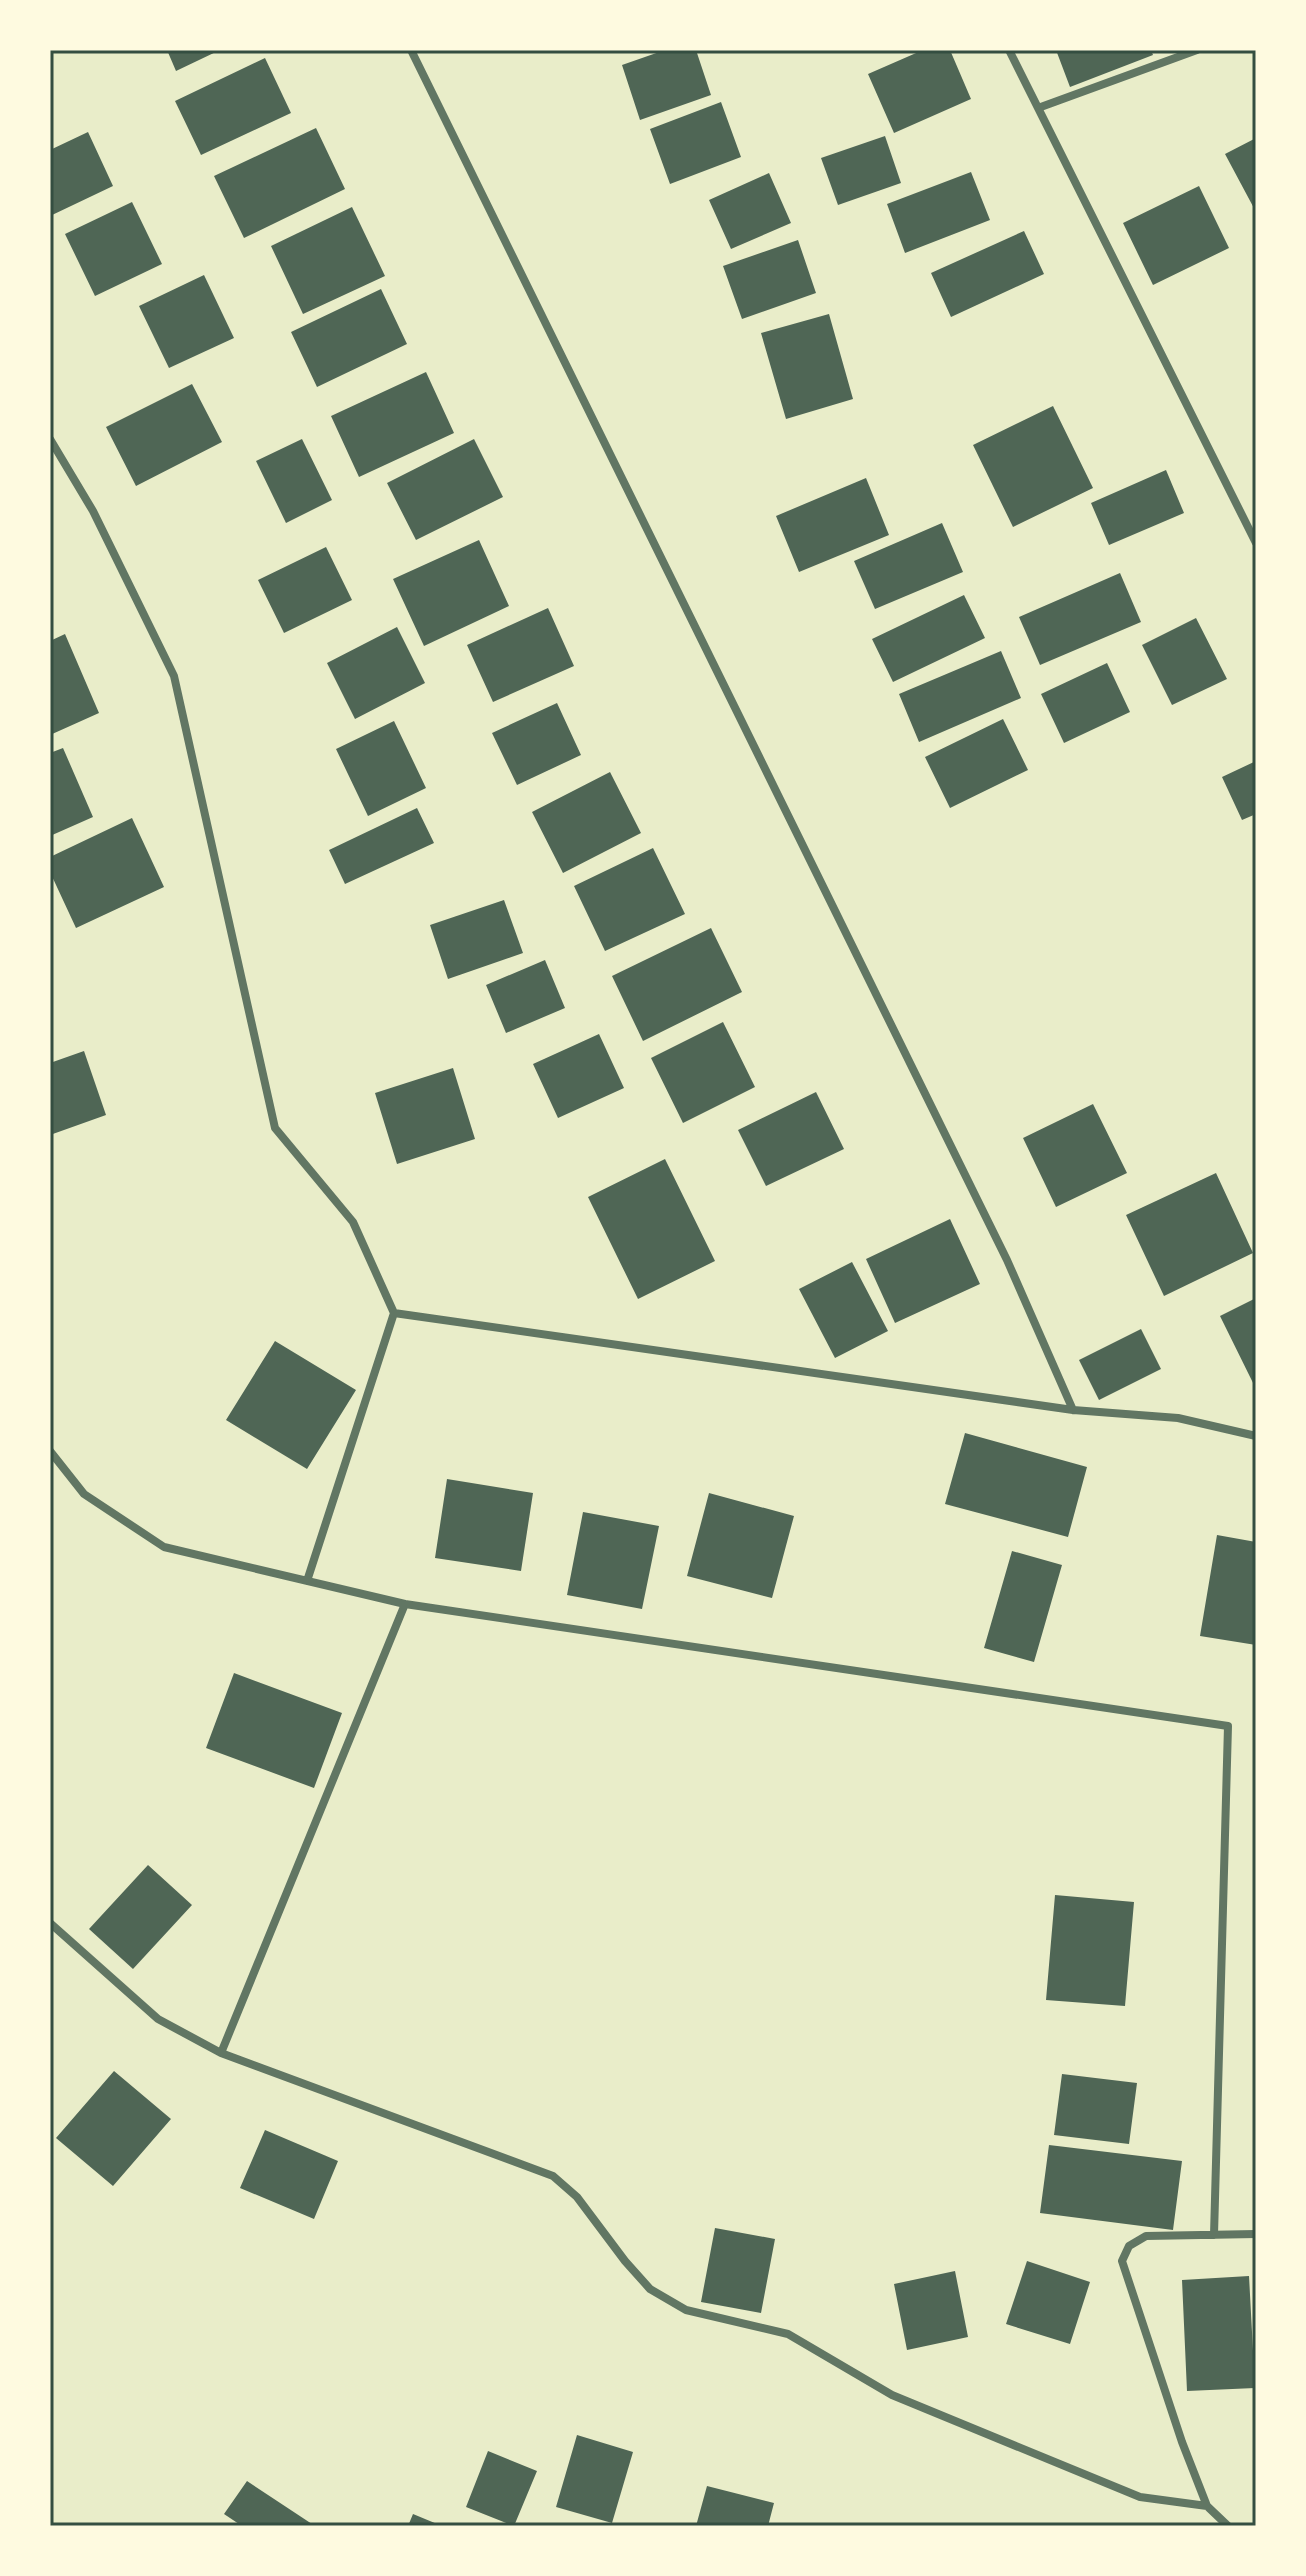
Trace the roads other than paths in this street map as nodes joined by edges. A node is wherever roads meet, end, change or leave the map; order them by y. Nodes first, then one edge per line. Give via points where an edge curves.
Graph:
1 (411, 50) edge
2 (1009, 50) edge
3 (1197, 50) edge
4 (1038, 108) junction
5 (50, 439) edge
6 (1256, 543) edge
7 (394, 1313) junction
8 (1073, 1410) junction
9 (1256, 1436) edge
10 (50, 1451) edge
11 (307, 1581) junction
12 (405, 1604) junction
13 (50, 1923) edge
14 (221, 2053) junction
15 (1256, 2234) edge
16 (1214, 2235) junction
17 (1207, 2506) junction
18 (1228, 2526) edge

1 - 8 street via 1000,1246
2 - 4 street
3 - 4 street
4 - 6 street
5 - 7 street via 93,511 174,676 275,1128 353,1222
7 - 8 street
7 - 11 street
8 - 9 street via 1178,1418
10 - 11 street via 84,1494 164,1547
11 - 12 street
12 - 14 street
12 - 16 street via 1228,1726
13 - 14 street via 158,2019
14 - 17 street via 553,2176 577,2197 650,2289 686,2310 788,2334 892,2395 1140,2497
15 - 16 street
16 - 17 street via 1146,2236 1129,2246 1122,2261
17 - 18 street

